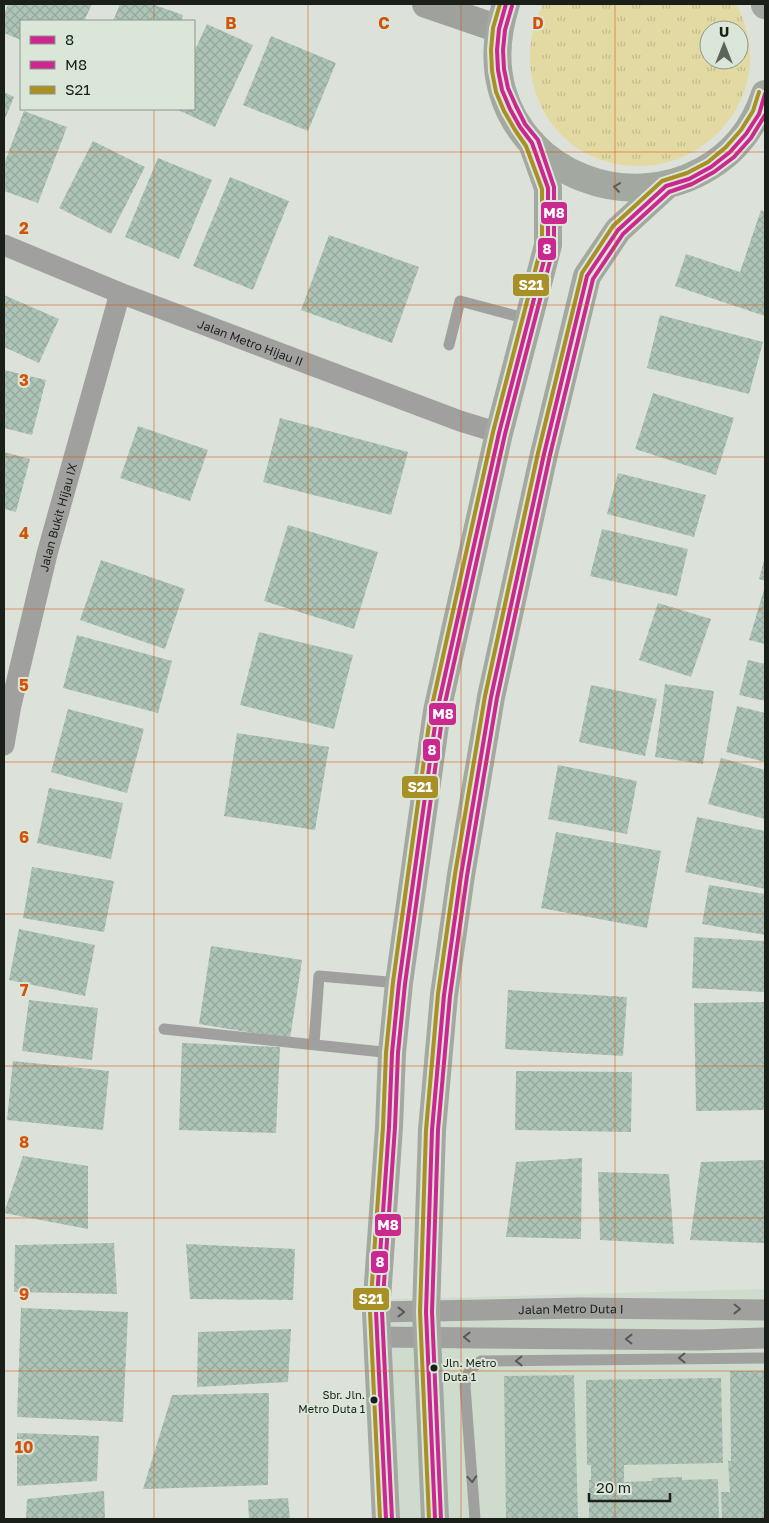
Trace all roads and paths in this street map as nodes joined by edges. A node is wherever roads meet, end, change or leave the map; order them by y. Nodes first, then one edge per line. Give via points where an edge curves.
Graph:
1 (437, 5) edge
2 (502, 16) edge
3 (765, 94) edge
4 (532, 144) junction
5 (666, 186) junction
6 (4, 245) edge
7 (120, 293) junction
8 (528, 319) junction
9 (449, 345) dead end
10 (499, 433) junction
11 (4, 745) edge
12 (398, 983) junction
13 (164, 1029) dead end
14 (314, 1044) junction
15 (392, 1052) junction
16 (580, 1308) junction
17 (700, 1308) junction
18 (765, 1310) edge
19 (376, 1324) junction
20 (426, 1324) junction
21 (495, 1338) junction
22 (580, 1338) junction
23 (765, 1338) edge
24 (700, 1349) junction
25 (765, 1358) edge
26 (495, 1361) junction
27 (386, 1519) edge
28 (436, 1519) edge
29 (475, 1519) edge

1 - 2 main road
2 - 4 highway via 497,50 502,90
3 - 5 highway via 759,114 730,152 689,179
5 -> 4 highway via 631,189 602,185 575,176
4 - 8 highway via 548,188 548,245
5 - 20 highway via 618,230 587,276 502,642 464,856 444,995 432,1130
6 - 7 street, Jalan Metro Hijau II
7 - 10 street, Jalan Metro Hijau II
7 - 11 street, Jalan Bukit Hijau IX via 47,554
8 - 9 lane via 460,300
8 - 10 highway
10 - 12 highway via 437,711
12 - 14 lane via 319,976
12 - 15 highway
13 - 14 lane
14 - 15 lane
15 - 19 highway
16 - 17 street, Jalan Metro Duta I
16 - 20 street, Jalan Metro Duta I
16 - 22 street
17 -> 18 street, Jalan Metro Duta I
17 - 24 street
19 - 20 street, Jalan Metro Duta I
19 - 27 highway
21 -> 20 street, Jalan Metro Duta I
20 - 28 highway
21 - 22 street, Jalan Metro Duta I
21 - 26 lane
24 -> 22 street, Jalan Metro Duta I
23 - 24 street, Jalan Metro Duta I
24 - 25 lane
24 -> 26 lane
26 -> 29 lane via 481,1361 473,1366 467,1373 465,1386

